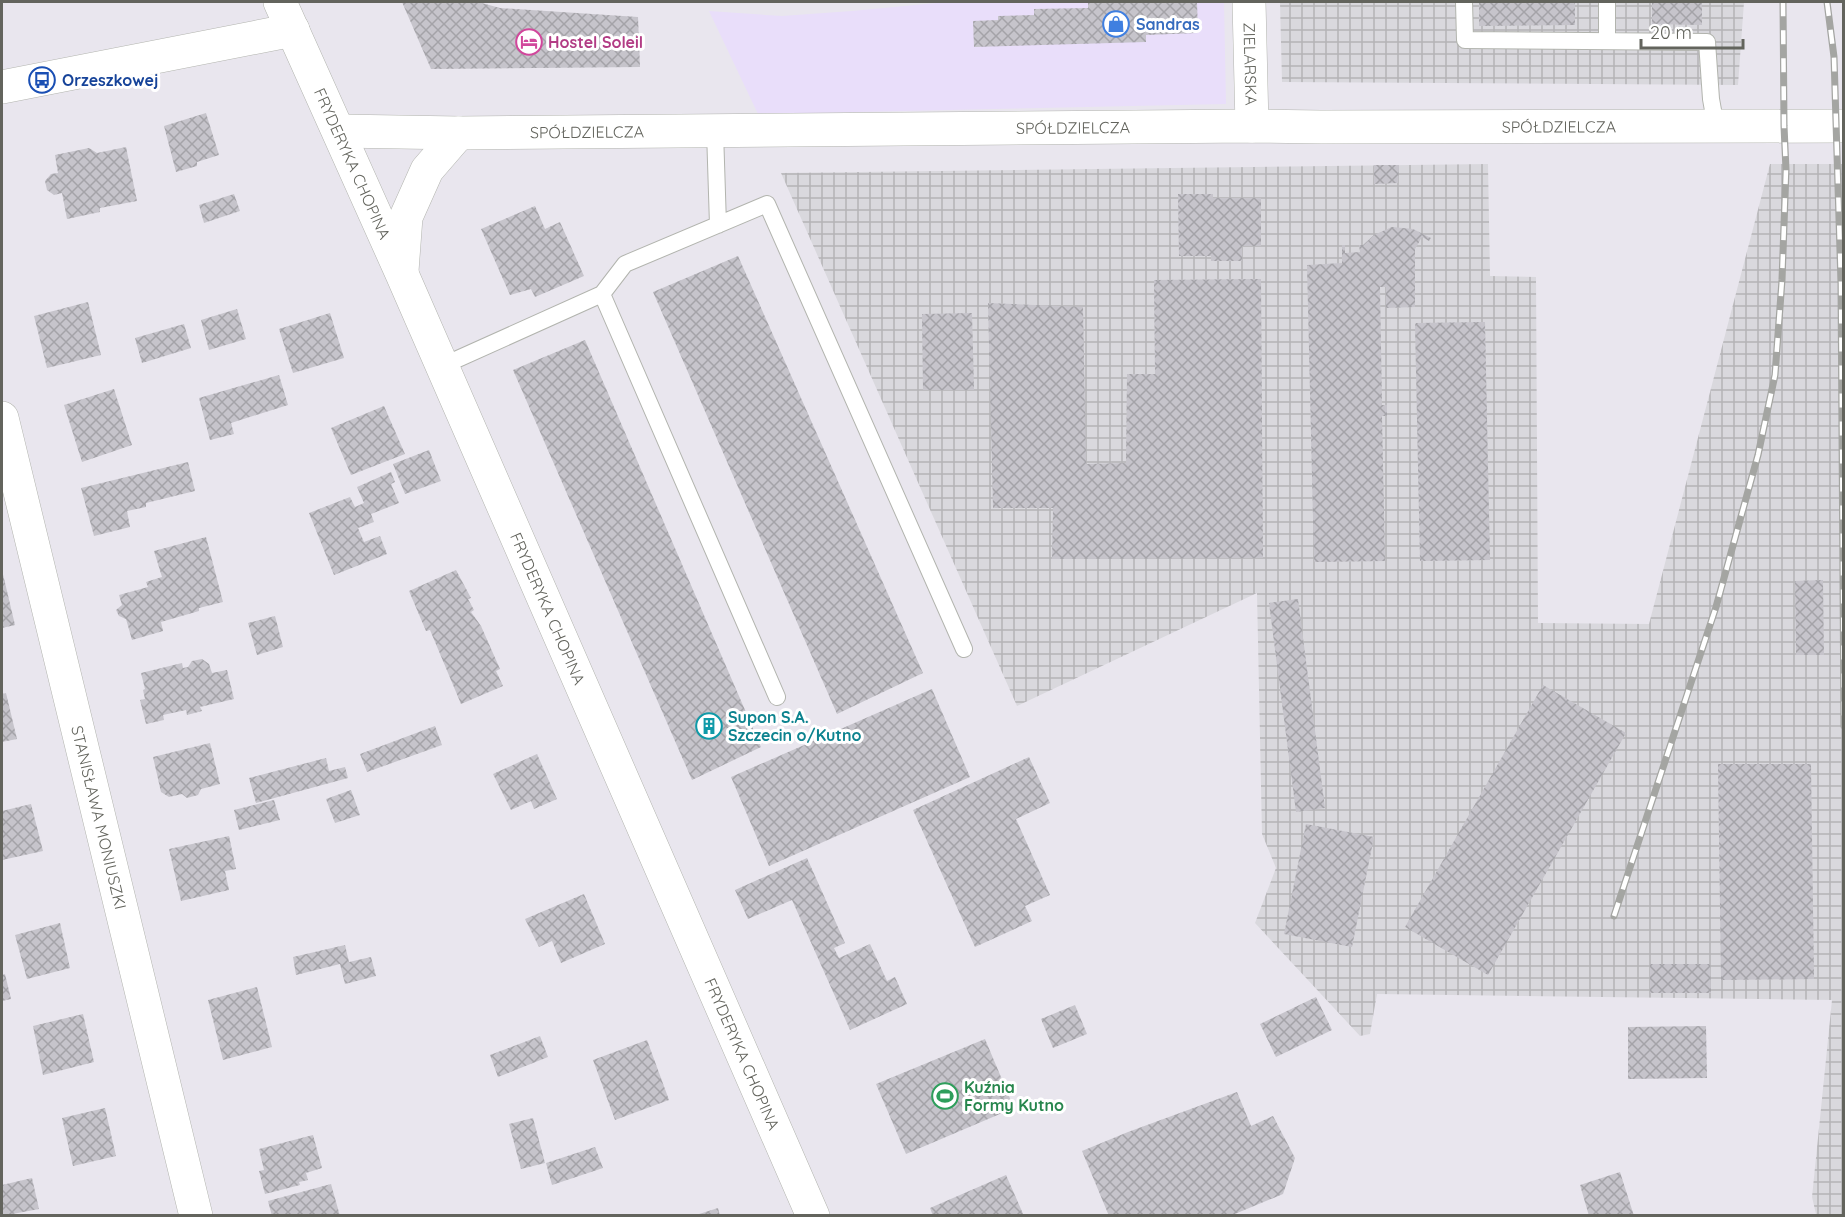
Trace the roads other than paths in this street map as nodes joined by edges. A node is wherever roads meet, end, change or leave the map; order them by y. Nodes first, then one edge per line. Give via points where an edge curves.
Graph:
1 (1249, 2) edge
2 (1464, 2) edge
3 (1607, 2) edge
4 (286, 16) edge
5 (1607, 41) junction
6 (2, 87) edge
7 (1252, 126) junction
8 (1844, 126) edge
9 (1716, 127) junction
10 (339, 131) junction
11 (715, 131) junction
12 (459, 133) junction
13 (718, 225) junction
14 (402, 274) junction
15 (602, 294) junction
16 (442, 366) junction
17 (2, 418) edge
18 (964, 649) dead end
19 (777, 697) dead end
20 (196, 1215) edge
21 (813, 1215) edge

1 - 7 street, ZIELARSKA
2 - 5 lane via 1465,40
3 - 5 lane
4 - 6 street
4 - 10 street, FRYDERYKA CHOPINA
5 - 9 lane via 1707,42
7 - 9 street, SPÓŁDZIELCZA
7 - 11 street, SPÓŁDZIELCZA
8 - 9 street, SPÓŁDZIELCZA
10 - 12 street, SPÓŁDZIELCZA
10 - 14 street, FRYDERYKA CHOPINA
11 - 12 street, SPÓŁDZIELCZA
11 - 13 lane
12 - 14 street via 427,170 406,217
13 - 15 lane via 625,264
13 - 18 lane via 767,204
14 - 16 street, FRYDERYKA CHOPINA
15 - 16 lane
15 - 19 lane
16 - 21 street, FRYDERYKA CHOPINA
17 - 20 street, STANISŁAWA MONIUSZKI

